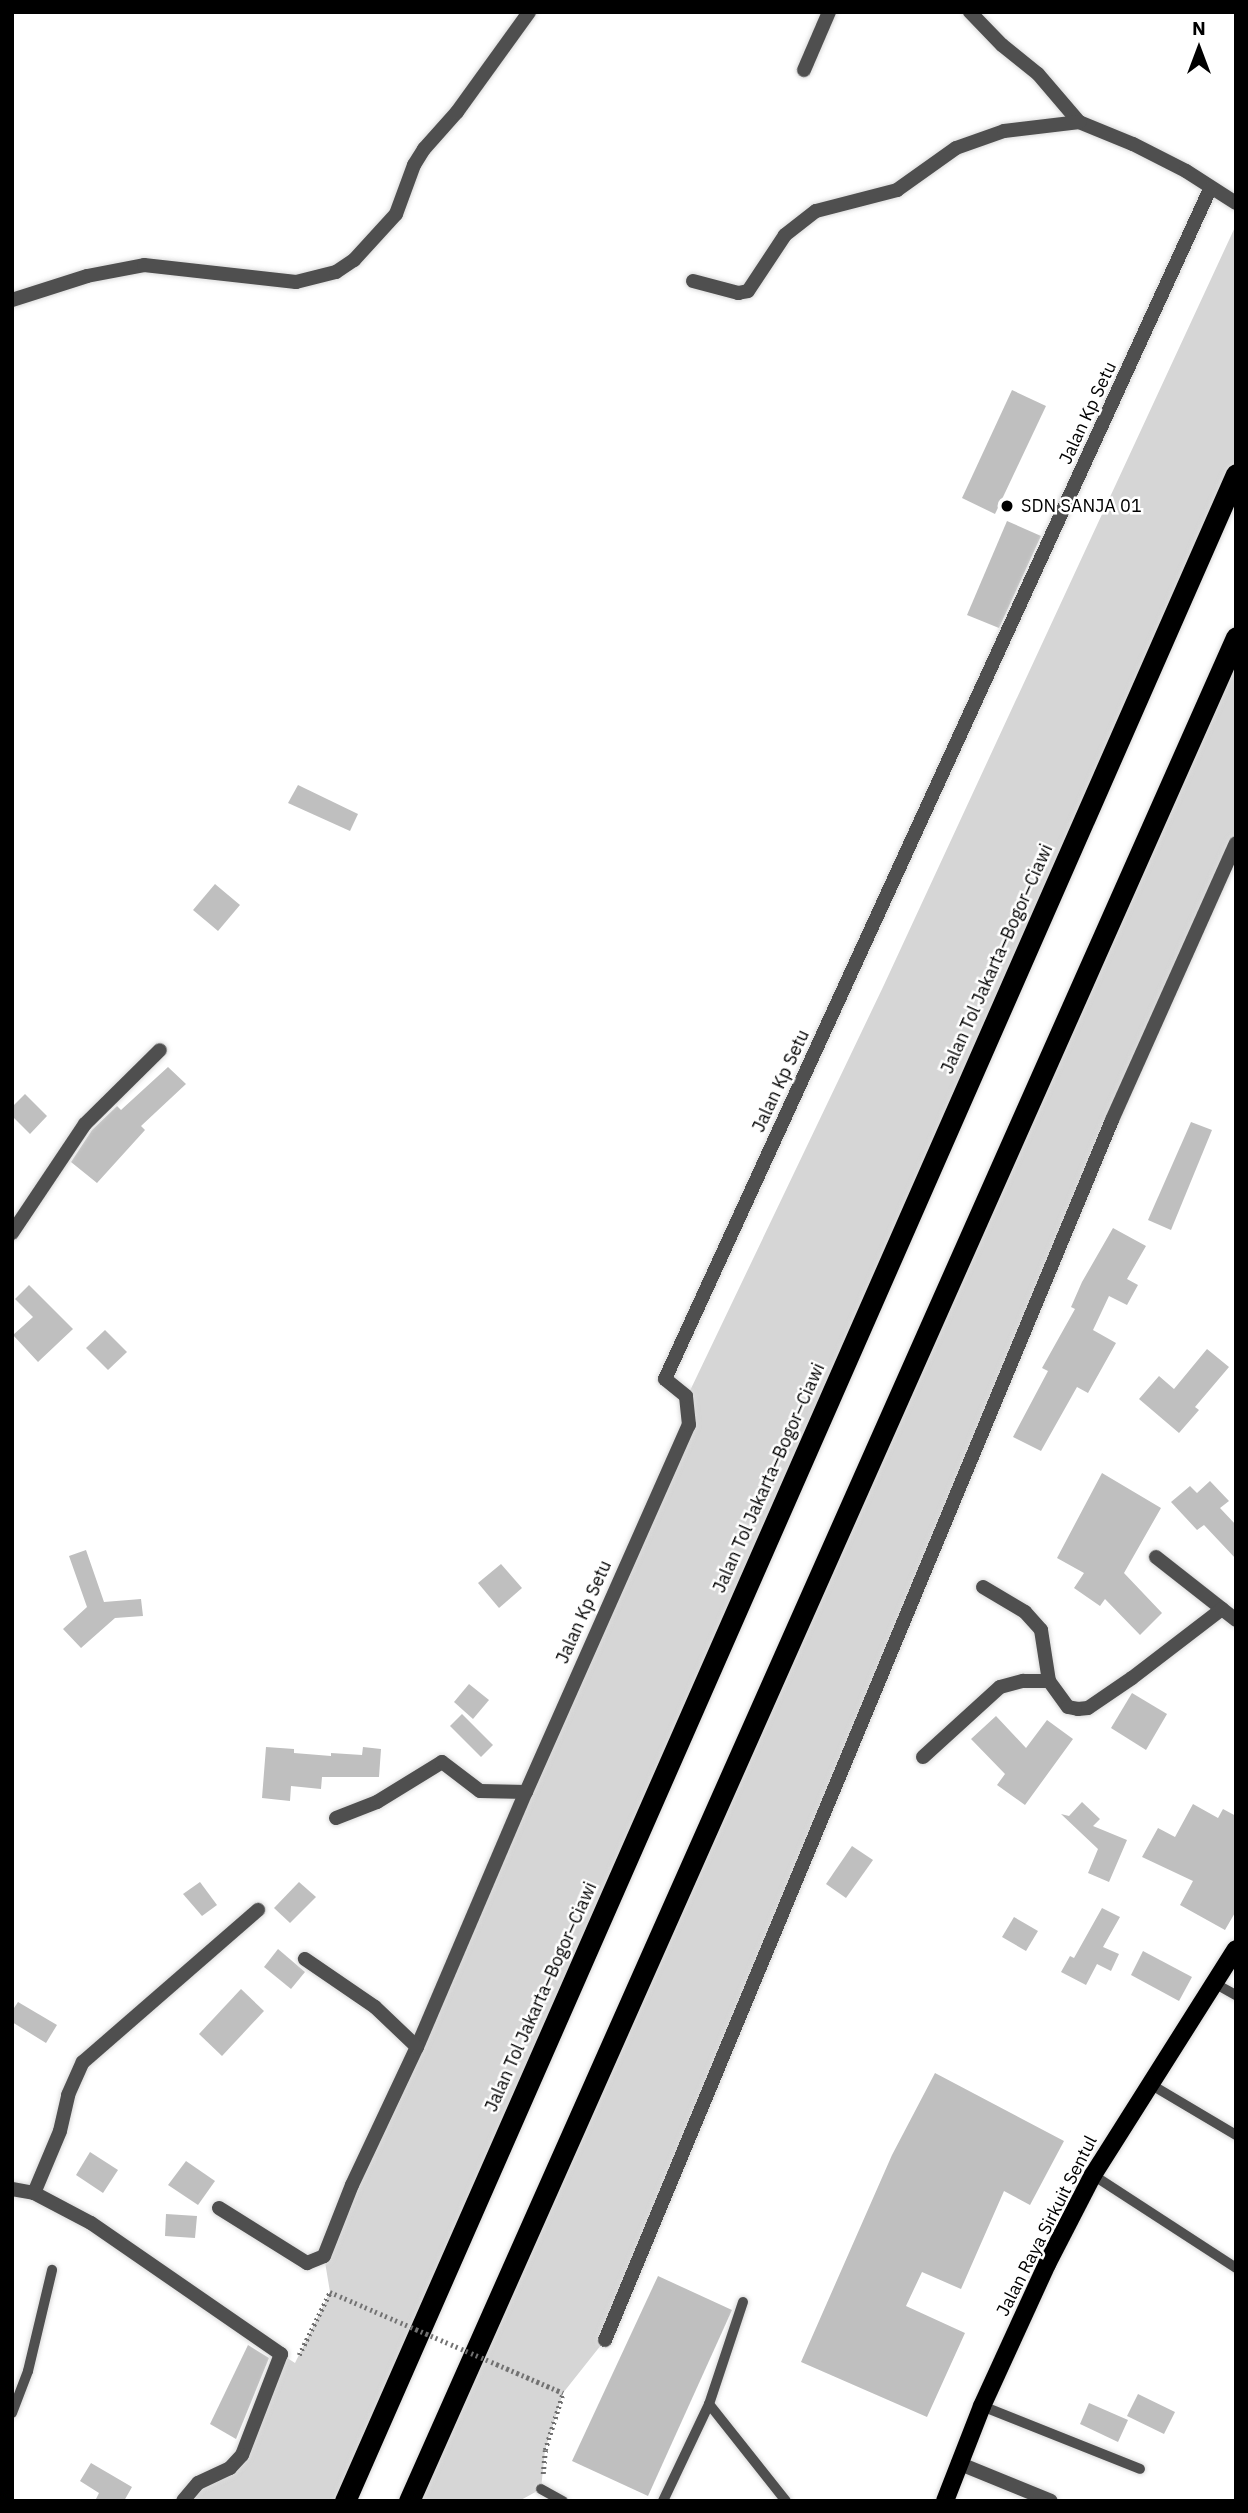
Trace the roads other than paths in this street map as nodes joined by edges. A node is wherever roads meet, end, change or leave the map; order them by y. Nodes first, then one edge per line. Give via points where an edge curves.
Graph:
1 (528, 12) edge
2 (829, 12) edge
3 (970, 12) edge
4 (804, 70) dead end
5 (1079, 122) junction
6 (1210, 189) junction
7 (1236, 203) edge
8 (693, 281) dead end
9 (12, 300) edge
10 (1236, 474) edge
11 (1236, 636) edge
12 (1236, 843) edge
13 (160, 1050) dead end
14 (12, 1233) edge
15 (1156, 1557) dead end
16 (984, 1587) dead end
17 (1222, 1609) junction
18 (1236, 1620) edge
19 (1049, 1681) junction
20 (923, 1757) dead end
21 (526, 1792) junction
22 (337, 1818) dead end
23 (258, 1910) dead end
24 (1236, 1949) edge
25 (305, 1959) dead end
26 (1214, 1983) junction
27 (1236, 1995) edge
28 (417, 2048) junction
29 (1150, 2084) junction
30 (1236, 2136) edge
31 (1093, 2175) junction
32 (12, 2189) edge
33 (34, 2193) junction
34 (219, 2208) dead end
35 (1236, 2268) edge
36 (52, 2270) dead end
37 (743, 2302) dead end
38 (605, 2340) dead end
39 (709, 2403) junction
40 (982, 2406) junction
41 (12, 2413) edge
42 (958, 2463) junction
43 (1140, 2469) dead end
44 (541, 2489) road end
45 (183, 2501) edge
46 (345, 2501) edge
47 (409, 2501) edge
48 (563, 2501) edge
49 (663, 2501) edge
50 (786, 2501) edge
51 (945, 2501) edge
52 (1051, 2501) edge

1 - 9 street via 457,112 424,149 396,214 354,260 336,272 296,282 144,265 87,276
2 - 4 street
3 - 5 street via 1038,74
5 - 6 street via 1143,149
5 - 8 street via 1004,131 956,148 897,190 816,211 785,235 748,291 738,293
6 - 7 street
6 - 21 street, Jalan Kp Setu via 666,1379 686,1396 689,1425
10 - 46 highway, Jalan Tol Jakarta–Bogor–Ciawi
11 - 47 highway
12 - 38 street via 1107,1131
13 - 14 street via 85,1124
15 - 17 street
16 - 19 street via 1025,1612 1041,1630
17 - 18 street
17 - 19 street via 1088,1708 1068,1707
19 - 20 street via 1000,1687
21 - 22 street via 480,1791 442,1762 377,1802
21 - 28 street
23 - 33 street via 83,2062
24 - 26 main road, Jalan Raya Sirkuit Sentul
25 - 28 street via 375,2007
26 - 27 lane
26 - 29 main road, Jalan Raya Sirkuit Sentul
28 - 34 street via 324,2256 307,2263
29 - 30 lane
29 - 31 main road, Jalan Raya Sirkuit Sentul
31 - 35 lane
31 - 40 main road, Jalan Raya Sirkuit Sentul
32 - 33 street
33 - 45 street via 91,2222 281,2354 242,2455 229,2468 198,2483
36 - 41 lane via 28,2371
37 - 39 lane
39 - 49 lane
39 - 50 lane
40 - 42 main road, Jalan Raya Sirkuit Sentul
40 - 43 lane
42 - 51 main road, Jalan Raya Sirkuit Sentul
42 - 52 street
44 - 48 lane

